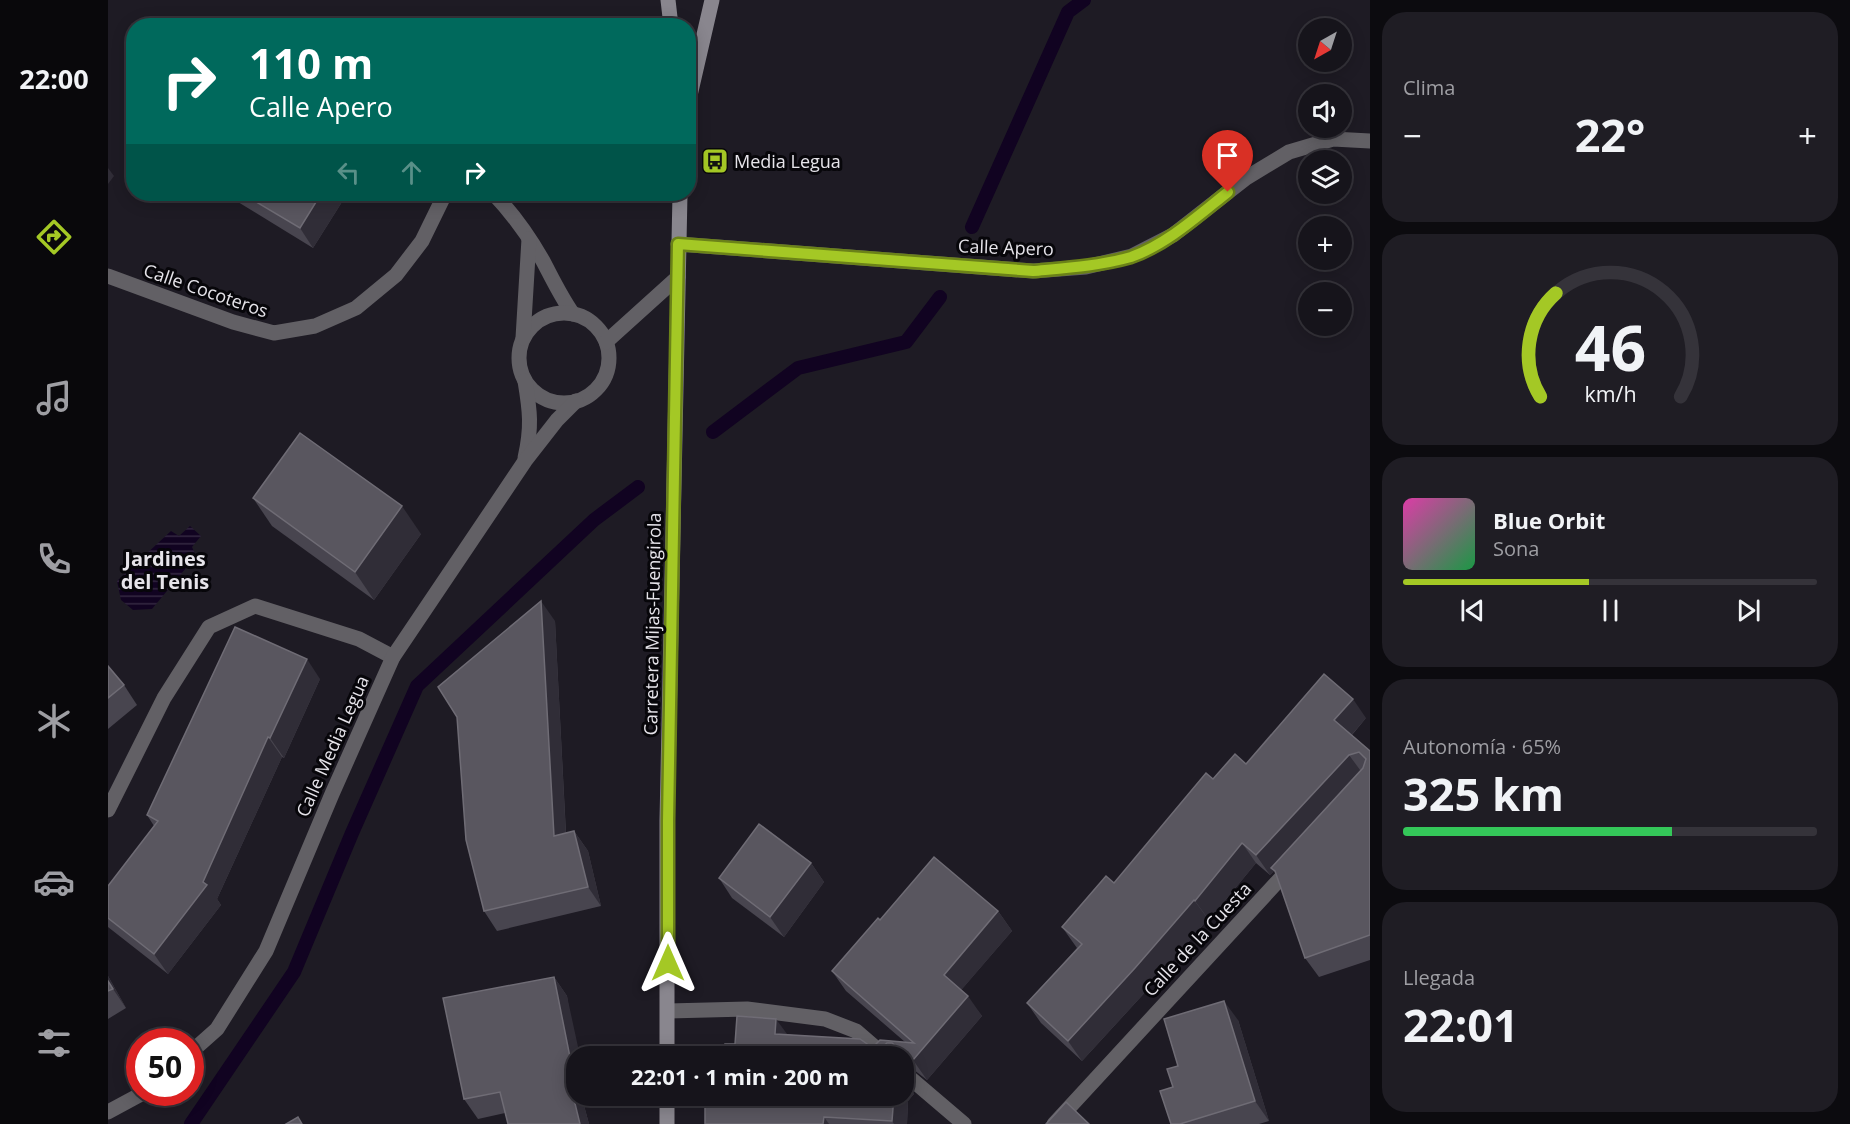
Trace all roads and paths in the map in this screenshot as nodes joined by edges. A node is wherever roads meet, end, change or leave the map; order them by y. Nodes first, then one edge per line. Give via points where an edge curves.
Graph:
1 (668, 0) edge
2 (712, 0) edge
3 (669, 18) edge
4 (696, 69) edge
5 (1370, 141) edge
6 (442, 201) edge
7 (499, 201) edge
8 (680, 201) edge
9 (529, 239) junction
10 (678, 244) junction
11 (108, 276) edge
12 (678, 277) junction
13 (573, 314) junction
14 (523, 338) junction
15 (606, 342) junction
16 (525, 380) junction
17 (576, 401) junction
18 (525, 461) junction
19 (393, 657) junction
20 (108, 810) edge
21 (1297, 860) edge
22 (668, 1011) junction
23 (204, 1041) edge
24 (667, 1046) edge
25 (873, 1046) edge
26 (914, 1081) edge
27 (126, 1102) edge
28 (667, 1106) edge
29 (108, 1112) edge
30 (667, 1124) edge
31 (964, 1124) edge
32 (1054, 1124) edge

1 - 3 main road
2 - 4 main road
5 - 10 street, Calle Apero via 1333,140 1290,152 1246,178 1173,235 1132,256 1086,267 1033,271
6 - 11 street, Calle Cocoteros via 422,241 396,275 356,308 315,326 273,333
7 - 9 street
8 - 10 main road, Carretera Mijas-Fuengirola
9 - 13 street
9 - 14 street
10 - 12 main road, Carretera Mijas-Fuengirola
12 - 15 street
12 - 22 main road, Carretera Mijas-Fuengirola
13 - 14 street via 544,317
13 - 15 street via 587,319
14 - 16 street via 519,366
15 - 17 street via 607,371 590,394
16 - 17 street via 547,400
16 - 18 street, Calle Media Legua via 531,432
17 - 18 street, Calle Media Legua
18 - 19 street, Calle Media Legua
19 - 20 street via 359,639 255,606 209,627 164,698
19 - 23 street, Calle Media Legua via 266,951 217,1029
21 - 32 street, Calle de la Cuesta
22 - 24 main road, Carretera Mijas-Fuengirola
22 - 25 street via 747,1010 825,1019 856,1031
26 - 31 street
27 - 29 street
28 - 30 main road

